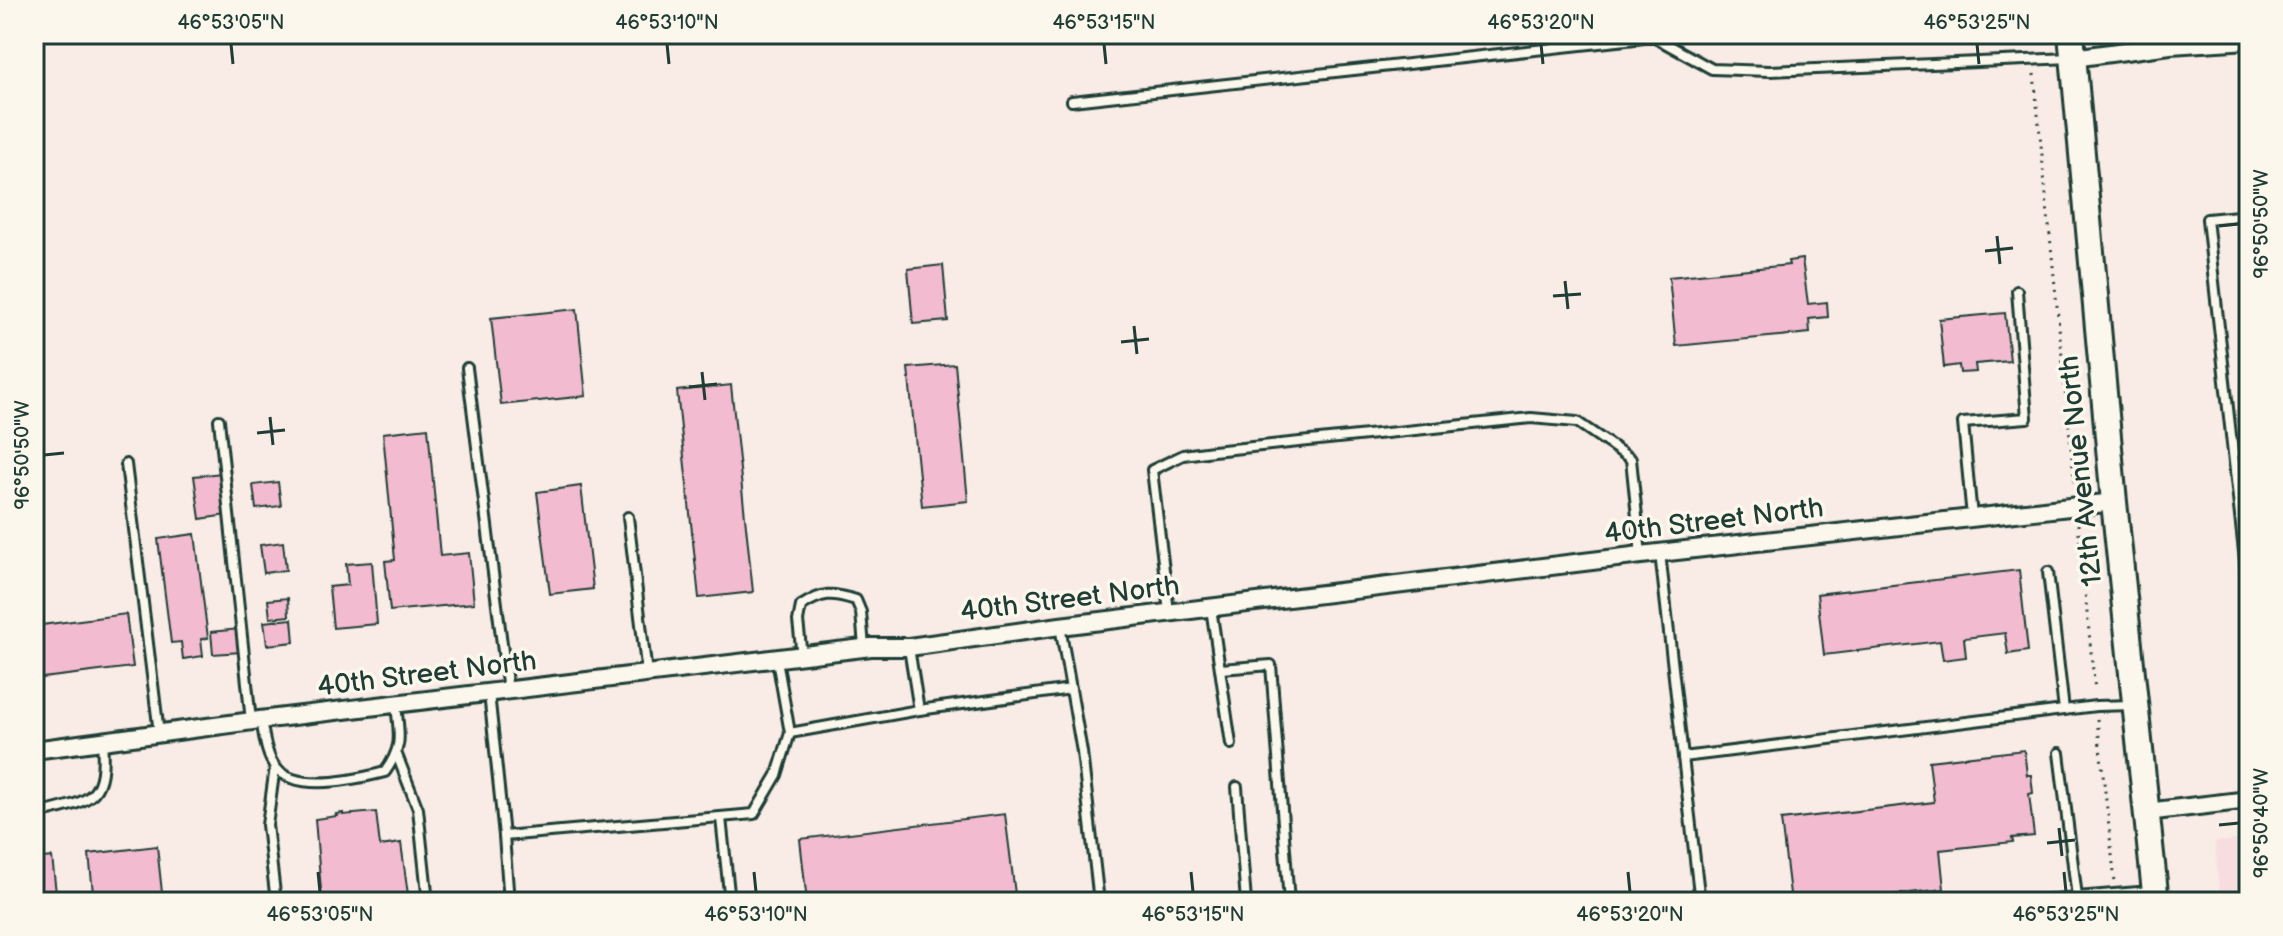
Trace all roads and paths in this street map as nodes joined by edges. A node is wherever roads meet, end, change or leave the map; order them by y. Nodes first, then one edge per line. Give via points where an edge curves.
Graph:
1 (2030, 34) edge
2 (2169, 40) edge
3 (2249, 40) edge
4 (2072, 46) edge
5 (2032, 58) junction
6 (1072, 101) dead end
7 (2249, 215) edge
8 (2017, 291) dead end
9 (467, 368) dead end
10 (219, 420) dead end
11 (126, 464) dead end
12 (2114, 502) junction
13 (2077, 506) junction
14 (628, 517) dead end
15 (1972, 517) junction
16 (1660, 553) junction
17 (1641, 555) junction
18 (2048, 572) dead end
19 (2249, 597) edge
20 (1211, 608) junction
21 (1169, 612) junction
22 (1060, 626) junction
23 (909, 647) junction
24 (864, 648) junction
25 (802, 657) junction
26 (777, 660) junction
27 (1221, 669) junction
28 (647, 675) junction
29 (1071, 689) junction
30 (508, 691) junction
31 (489, 693) junction
32 (396, 705) junction
33 (2135, 705) junction
34 (919, 710) junction
35 (2064, 710) junction
36 (256, 720) junction
37 (159, 733) junction
38 (790, 733) junction
39 (102, 739) junction
40 (1231, 744) dead end
41 (34, 750) edge
42 (2059, 753) dead end
43 (397, 755) junction
44 (1683, 757) junction
45 (275, 767) junction
46 (1237, 787) dead end
47 (2249, 800) edge
48 (2146, 812) junction
49 (34, 815) edge
50 (721, 818) junction
51 (504, 836) junction
52 (2156, 896) edge
53 (2078, 899) edge
54 (276, 902) edge
55 (428, 902) edge
56 (509, 902) edge
57 (730, 902) edge
58 (1099, 902) edge
59 (1246, 902) edge
60 (1289, 902) edge
61 (1700, 902) edge
62 (2022, 902) edge

1 - 5 path
2 - 3 street
2 - 4 street
4 - 5 lane
4 - 12 main road, 12th Avenue North
5 - 6 lane via 1712,69 1654,37
5 - 13 path
7 - 19 lane via 2207,219
8 - 15 lane via 2027,418 1963,423
9 - 30 lane
10 - 36 lane
11 - 37 lane
12 - 13 street, 40th Street North
12 - 33 main road, 12th Avenue North
13 - 15 street, 40th Street North
14 - 28 lane
15 - 16 street, 40th Street North
16 - 17 street, 40th Street North
16 - 44 lane
17 - 20 street, 40th Street North
17 - 21 lane via 1631,459 1577,422 1531,418 1213,451 1183,455 1152,470
18 - 35 lane
20 - 21 street, 40th Street North
20 - 27 lane
21 - 22 street, 40th Street North
22 - 23 street, 40th Street North
22 - 29 lane
23 - 24 street, 40th Street North
23 - 34 lane
24 - 25 street, 40th Street North
24 - 25 lane via 856,600 835,593 801,606
25 - 26 street, 40th Street North
26 - 28 street, 40th Street North
26 - 38 lane
27 - 40 lane
27 - 60 lane via 1271,665
28 - 30 street, 40th Street North
29 - 34 lane
29 - 58 lane
30 - 31 street, 40th Street North
31 - 32 street, 40th Street North
31 - 51 lane
32 - 36 street, 40th Street North
32 - 43 lane
33 - 35 lane
33 - 48 main road, 12th Avenue North
34 - 38 lane
35 - 44 lane
36 - 37 street, 40th Street North
36 - 45 lane
37 - 39 street, 40th Street North
38 - 50 lane via 777,775 754,814
39 - 41 street, 40th Street North
39 - 49 lane via 100,788 91,798
42 - 53 lane
43 - 45 lane via 385,772 363,778 306,783
43 - 55 lane via 418,809
44 - 61 lane
45 - 54 lane via 267,825
46 - 59 lane
47 - 48 street
48 - 52 main road, 12th Avenue North
50 - 51 lane
50 - 57 lane
51 - 56 lane
52 - 53 lane
53 - 62 lane

